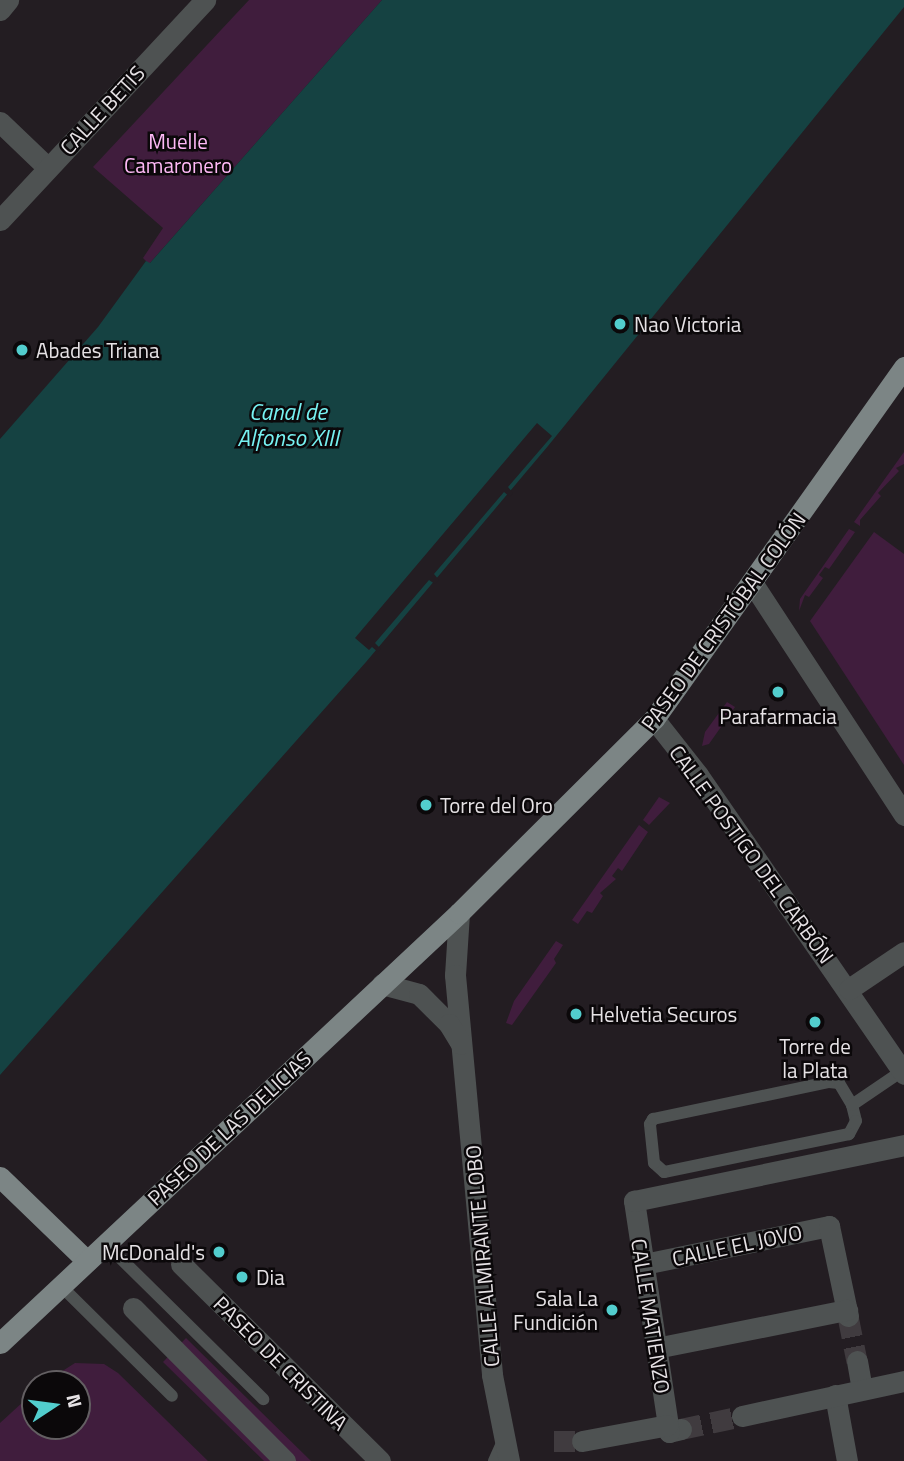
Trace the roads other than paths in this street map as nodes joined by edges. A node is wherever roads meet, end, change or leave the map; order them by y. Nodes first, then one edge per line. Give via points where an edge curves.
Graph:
1 (8, 0) edge
2 (205, 0) edge
3 (0, 10) edge
4 (0, 122) edge
5 (48, 168) junction
6 (0, 220) edge
7 (904, 367) edge
8 (752, 584) junction
9 (654, 719) junction
10 (904, 814) edge
11 (459, 914) junction
12 (904, 952) edge
13 (382, 984) junction
14 (849, 989) junction
15 (464, 1049) junction
16 (903, 1072) edge
17 (852, 1105) junction
18 (904, 1145) edge
19 (0, 1177) edge
20 (106, 1244) junction
21 (87, 1261) junction
22 (181, 1264) dead end
23 (644, 1264) junction
24 (61, 1286) junction
25 (134, 1308) dead end
26 (0, 1343) edge
27 (656, 1348) junction
28 (857, 1361) tunnel mouth
29 (904, 1381) edge
30 (862, 1390) junction
31 (835, 1395) junction
32 (172, 1396) dead end
33 (263, 1399) dead end
34 (742, 1416) tunnel mouth
35 (504, 1439) junction
36 (582, 1441) tunnel mouth
37 (285, 1461) edge
38 (380, 1461) edge
39 (494, 1461) edge
40 (509, 1461) edge
41 (847, 1461) edge

1 - 3 street
2 - 5 street, CALLE BETIS
4 - 5 street
5 - 6 street, CALLE BETIS
7 - 8 main road, PASEO DE CRISTÓBAL COLÓN
8 - 9 main road, PASEO DE CRISTÓBAL COLÓN
8 - 10 street
9 - 11 main road, PASEO DE CRISTÓBAL COLÓN
9 - 14 street, CALLE POSTIGO DEL CARBÓN
11 - 13 main road, PASEO DE LAS DELICIAS
11 - 15 street, CALLE ALMIRANTE LOBO via 455,975
12 - 14 street
13 - 15 street, CALLE ALMIRANTE LOBO via 419,994 449,1024
13 - 20 main road, PASEO DE LAS DELICIAS
14 - 16 street, CALLE POSTIGO DEL CARBÓN
15 - 35 street, CALLE ALMIRANTE LOBO via 492,1375
16 - 17 lane
17 - 17 lane via 856,1121 849,1135 664,1172 654,1163 653,1119 829,1082 838,1083
18 - 23 street, CALLE MATIENZO via 634,1201
19 - 21 main road
20 - 21 main road, PASEO DE LAS DELICIAS
20 - 33 lane
21 - 24 main road, PASEO DE LAS DELICIAS
22 - 38 street, PASEO DE CRISTINA
23 - 27 street, CALLE MATIENZO
23 - 27 street, CALLE EL JOVO via 829,1226 848,1313
24 - 26 main road, PASEO DE LAS DELICIAS
24 - 32 lane
25 - 37 street
27 - 36 street, CALLE MATIENZO via 673,1429
28 - 30 street
29 - 30 street
30 - 31 street
31 - 34 street
31 - 41 street
35 - 39 lane
35 - 40 street, CALLE ALMIRANTE LOBO

